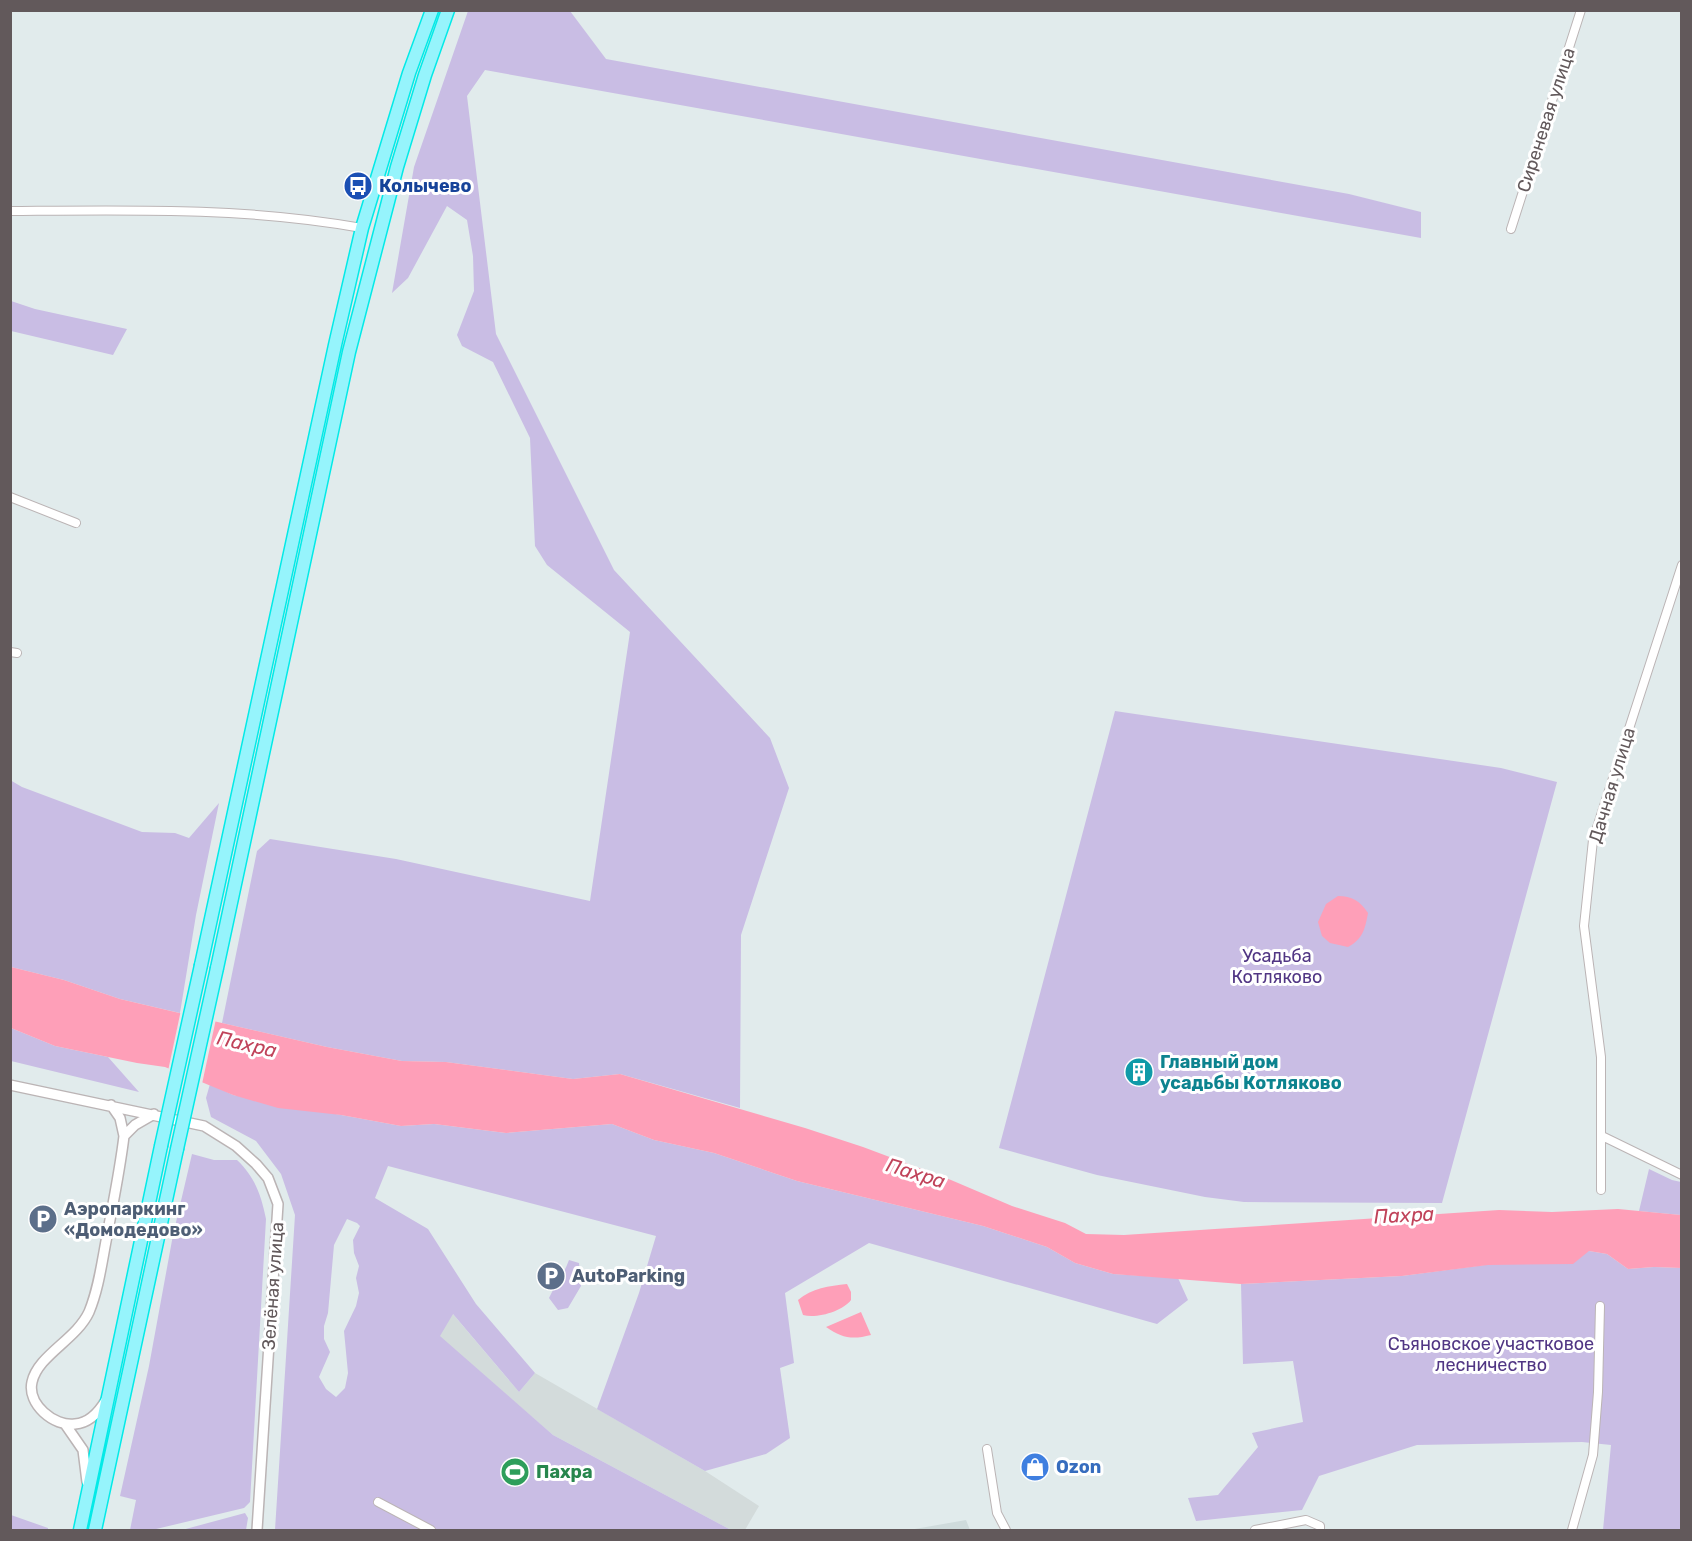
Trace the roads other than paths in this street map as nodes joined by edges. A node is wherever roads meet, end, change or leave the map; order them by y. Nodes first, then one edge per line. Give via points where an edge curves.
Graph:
1 (432, 10) edge
2 (448, 10) edge
3 (1581, 10) edge
4 (10, 212) edge
5 (362, 228) junction
6 (1511, 229) dead end
7 (10, 497) edge
8 (76, 523) dead end
9 (1682, 566) edge
10 (10, 1085) edge
11 (111, 1105) junction
12 (154, 1114) junction
13 (1602, 1136) junction
14 (124, 1137) junction
15 (1682, 1175) edge
16 (1601, 1190) dead end
17 (1600, 1306) dead end
18 (110, 1392) junction
19 (65, 1424) junction
20 (987, 1449) dead end
21 (88, 1493) junction
22 (378, 1502) dead end
23 (80, 1530) edge
24 (95, 1530) edge
25 (257, 1530) edge
26 (431, 1530) edge
27 (1006, 1530) edge
28 (1255, 1530) edge
29 (1320, 1530) edge
30 (1572, 1530) edge

1 - 5 highway
2 - 24 highway, bridge via 397,167 355,330
3 - 6 street, Сиреневая улица
4 - 5 street via 169,210 320,220
5 - 18 highway, bridge
7 - 8 street
9 - 13 street, Дачная улица via 1593,840 1584,926 1601,1057
10 - 11 street, Зелёная улица
11 - 12 street, Зелёная улица
11 - 14 street via 120,1118
12 - 14 street
12 - 25 street, Зелёная улица via 204,1126 236,1146 268,1178 278,1204
13 - 15 street
13 - 16 street, Дачная улица
14 - 19 street via 97,1288 88,1313 78,1330 40,1365 31,1385 35,1402
17 - 30 street via 1593,1455
18 - 19 street via 96,1415 76,1425
18 - 21 highway
19 - 21 street via 83,1450
20 - 27 street via 998,1513
21 - 23 highway
22 - 26 street
28 - 29 street via 1306,1520 1320,1526

